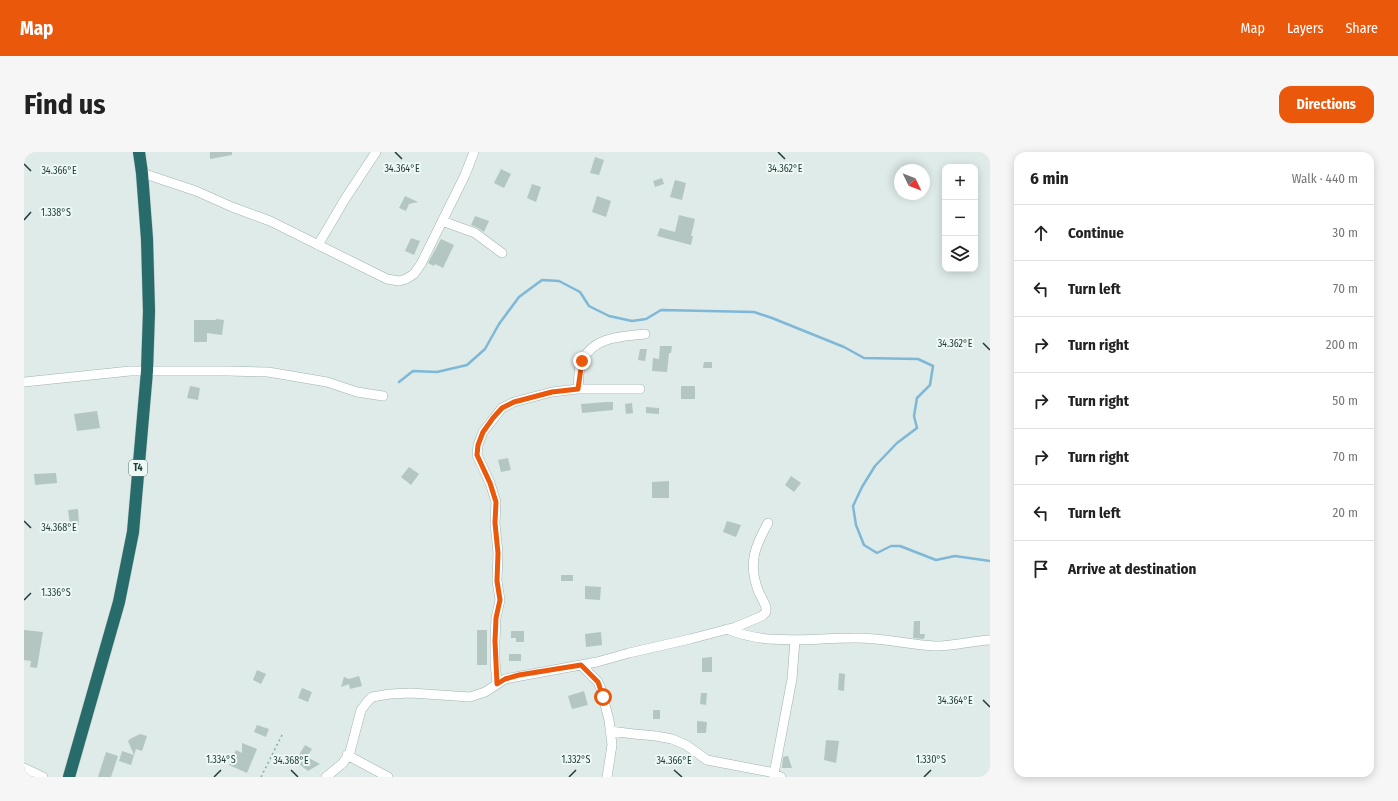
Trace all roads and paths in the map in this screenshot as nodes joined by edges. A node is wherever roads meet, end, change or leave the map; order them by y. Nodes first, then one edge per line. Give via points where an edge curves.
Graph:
1 (138, 152) edge
2 (376, 152) edge
3 (474, 152) edge
4 (142, 173) junction
5 (442, 221) junction
6 (318, 245) junction
7 (502, 253) dead end
8 (645, 334) dead end
9 (147, 371) junction
10 (24, 382) edge
11 (578, 389) junction
12 (640, 389) dead end
13 (383, 396) dead end
14 (768, 523) dead end
15 (727, 629) junction
16 (795, 640) junction
17 (990, 640) edge
18 (581, 665) junction
19 (497, 684) junction
20 (610, 731) junction
21 (283, 733) dead end
22 (347, 755) junction
23 (24, 768) edge
24 (778, 776) edge
25 (43, 777) edge
26 (70, 777) edge
27 (261, 777) edge
28 (326, 777) edge
29 (388, 777) edge
30 (607, 777) edge

1 - 4 highway, T4
2 - 6 street
3 - 5 street
4 - 6 street via 196,191 270,221
4 - 9 highway, T4 via 150,311
5 - 6 street via 414,274 399,281 387,279
5 - 7 street via 475,233
8 - 11 street via 610,338 592,347 582,361
9 - 10 street via 112,372
9 - 13 street via 268,372 327,382 357,392
9 - 26 highway, T4 via 133,532 119,602
11 - 12 street
11 - 19 street via 552,392 514,402 502,408 483,432 478,445 477,455 496,502 497,581 500,600 495,641
14 - 15 street via 754,555 755,578 766,612 753,621
15 - 16 street via 764,639
15 - 18 street
16 - 17 street via 870,638 935,646
16 - 24 street
18 - 19 street via 519,675
18 - 20 street via 598,682
19 - 22 street via 470,697 411,693 372,697 362,710
20 - 24 street via 672,739 686,745 707,760
20 - 30 street via 612,745
21 - 27 path
22 - 28 street via 343,763
22 - 29 street
23 - 25 street

